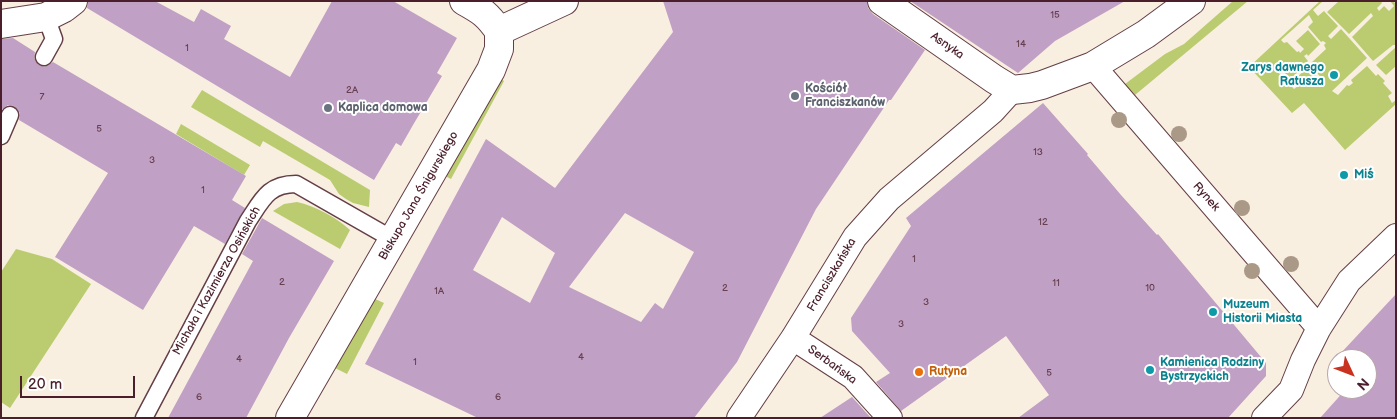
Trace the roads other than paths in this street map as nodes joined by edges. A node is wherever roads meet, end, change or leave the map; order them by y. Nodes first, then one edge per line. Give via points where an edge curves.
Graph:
1 (73, 1) edge
2 (464, 1) edge
3 (564, 1) edge
4 (882, 1) edge
5 (1191, 1) edge
6 (46, 17) junction
7 (1, 24) edge
8 (499, 31) junction
9 (44, 57) dead end
10 (1093, 66) junction
11 (1012, 90) junction
12 (10, 115) dead end
13 (1, 136) edge
14 (1396, 236) edge
15 (394, 240) junction
16 (1318, 328) junction
17 (793, 338) junction
18 (144, 418) edge
19 (290, 418) edge
20 (739, 418) edge
21 (890, 418) edge
22 (1264, 418) edge

1 - 6 street
2 - 8 street via 489,17
3 - 8 street
4 - 11 street, Asnyka
5 - 10 street via 1146,34
6 - 7 street
6 - 9 lane via 54,39
8 - 15 street, Biskupa Jana Śnigurskiego via 499,49 491,70
10 - 11 street via 1042,85
10 - 16 street, Rynek
11 - 17 street, Franciszkańska via 993,112 889,199 855,237
12 - 13 lane
14 - 16 street via 1349,281
15 - 18 lane, Michała i Kazimierza Osińskich via 296,184 283,184 270,191 248,221
15 - 19 street, Biskupa Jana Śnigurskiego
16 - 22 street via 1291,390
17 - 20 street, Franciszkańska
17 - 21 street, Serbańska via 852,377

